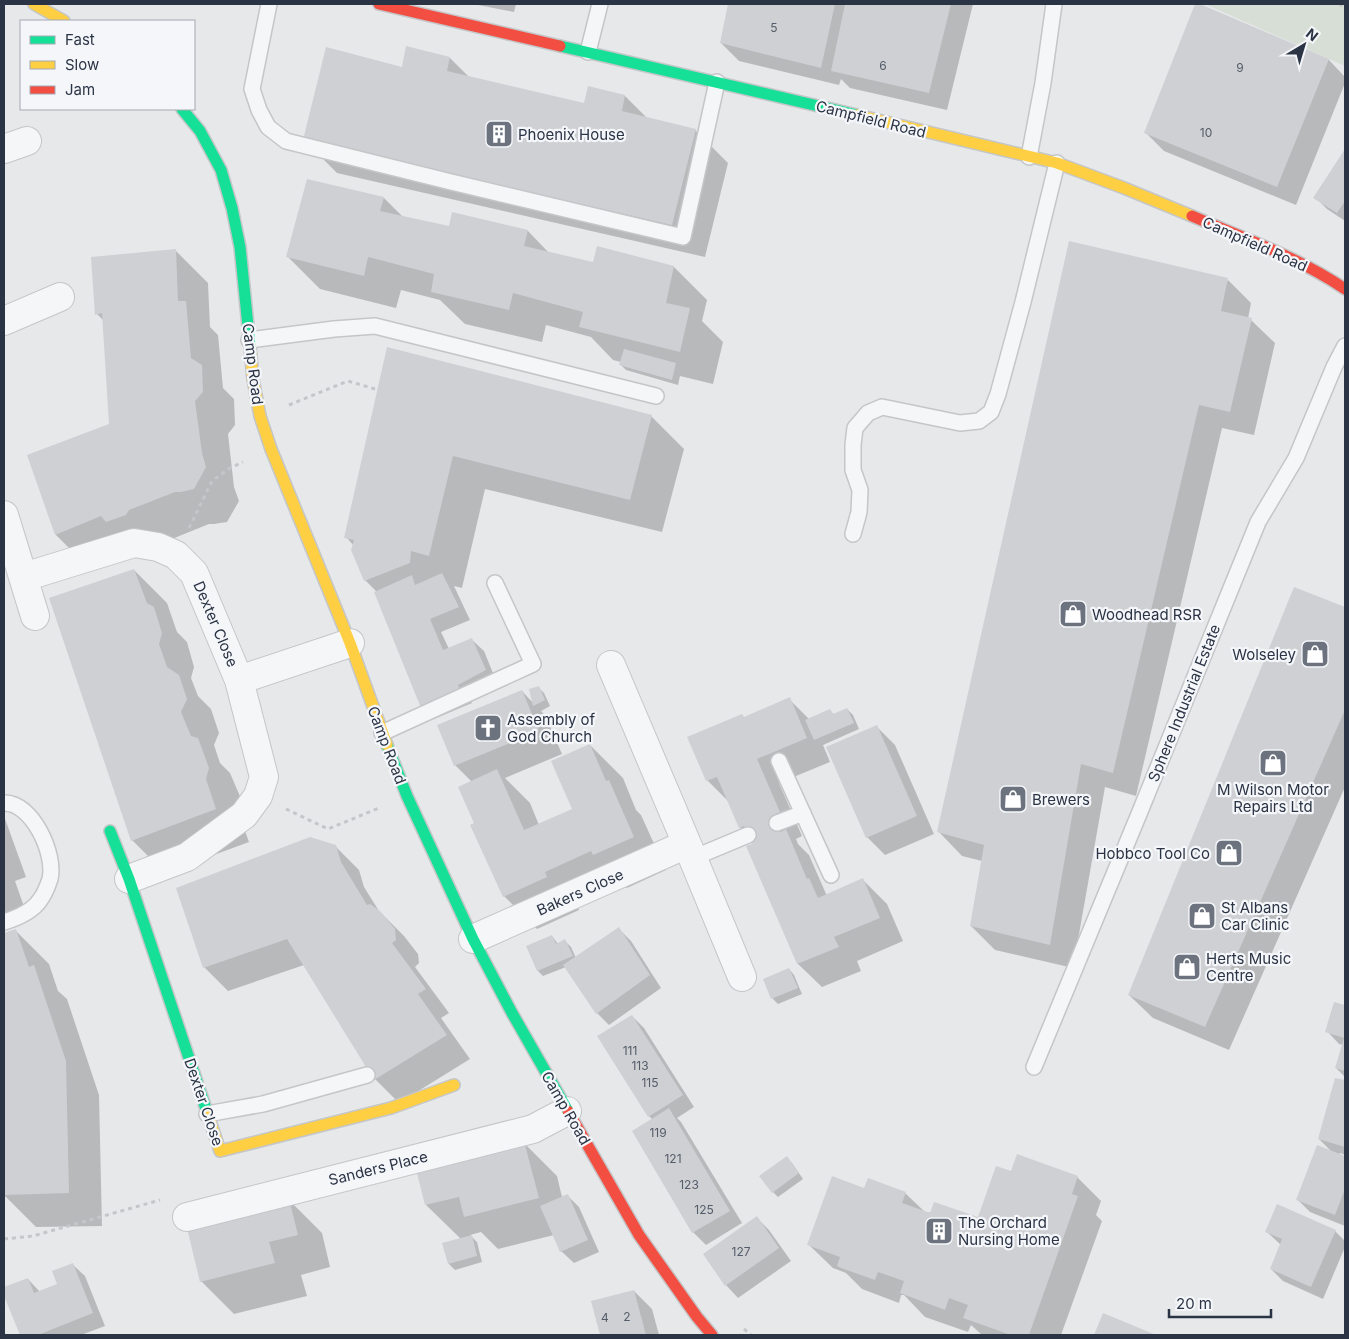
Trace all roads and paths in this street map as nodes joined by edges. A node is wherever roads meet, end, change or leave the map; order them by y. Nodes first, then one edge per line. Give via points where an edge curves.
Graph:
1 (34, 4) edge
2 (269, 4) edge
3 (379, 4) edge
4 (600, 4) edge
5 (1054, 4) edge
6 (1339, 4) edge
7 (1345, 7) edge
8 (62, 20) edge
9 (588, 52) junction
10 (717, 82) junction
11 (183, 110) edge
12 (1029, 157) junction
13 (1057, 163) junction
14 (1345, 289) edge
15 (60, 297) dead end
16 (4, 321) edge
17 (249, 340) junction
18 (1345, 346) edge
19 (375, 389) dead end
20 (656, 396) dead end
21 (260, 416) junction
22 (271, 449) junction
23 (4, 515) edge
24 (853, 534) dead end
25 (176, 555) junction
26 (24, 577) junction
27 (495, 583) dead end
28 (35, 616) dead end
29 (350, 643) junction
30 (611, 664) dead end
31 (239, 680) junction
32 (382, 733) junction
33 (779, 761) dead end
34 (258, 796) junction
35 (407, 796) junction
36 (4, 803) edge
37 (803, 812) junction
38 (777, 823) dead end
39 (110, 831) dead end
40 (748, 835) dead end
41 (690, 851) junction
42 (831, 875) dead end
43 (129, 879) junction
44 (4, 922) edge
45 (473, 939) junction
46 (742, 977) dead end
47 (1034, 1067) dead end
48 (367, 1075) dead end
49 (454, 1085) dead end
50 (567, 1111) junction
51 (207, 1114) junction
52 (165, 1198) dead end
53 (186, 1217) dead end
54 (4, 1239) edge
55 (712, 1335) edge

1 - 8 street
2 - 10 lane via 252,89 268,127 286,141 683,237
3 - 9 street, Campfield Road
4 - 9 lane
5 - 12 lane
6 - 7 path
9 - 10 street, Campfield Road
10 - 12 street, Campfield Road
11 - 17 street, Camp Road via 200,131 221,170 232,208 240,247
12 - 13 street, Campfield Road
13 - 14 street, Campfield Road via 1296,260
13 - 24 lane via 1023,302 991,412 979,421 960,423 882,407 868,413 855,428 854,470 860,490
15 - 16 street
17 - 20 lane via 375,326
17 - 21 street, Camp Road
18 - 47 lane, Sphere Industrial Estate via 1296,458 1258,522
19 - 21 path via 348,381
21 - 22 street, Camp Road
22 - 25 path via 230,468 212,481
22 - 29 street, Camp Road
23 - 26 street
25 - 26 street, Dexter Close via 158,547 134,543
25 - 31 street, Dexter Close via 194,573
26 - 28 street
27 - 32 lane via 533,664
29 - 31 street, Dexter Close
29 - 32 street, Camp Road
30 - 41 street
31 - 34 street, Dexter Close via 264,777
32 - 35 street, Camp Road
33 - 37 lane
34 - 35 path via 328,828
34 - 43 street, Dexter Close via 244,815 187,858
35 - 45 street, Camp Road
36 - 44 lane via 29,814 44,838 50,859 50,878 40,901 22,916
37 - 38 lane
37 - 42 lane
39 - 43 street, Dexter Close
40 - 41 lane, Bakers Close
41 - 45 street, Bakers Close
41 - 46 street
43 - 51 street, Dexter Close
45 - 50 street, Camp Road
48 - 51 lane via 263,1104
49 - 51 street, Dexter Close via 391,1108 220,1152
50 - 53 street, Sanders Place via 533,1129
50 - 55 street, Camp Road via 639,1235
52 - 54 path via 33,1236

